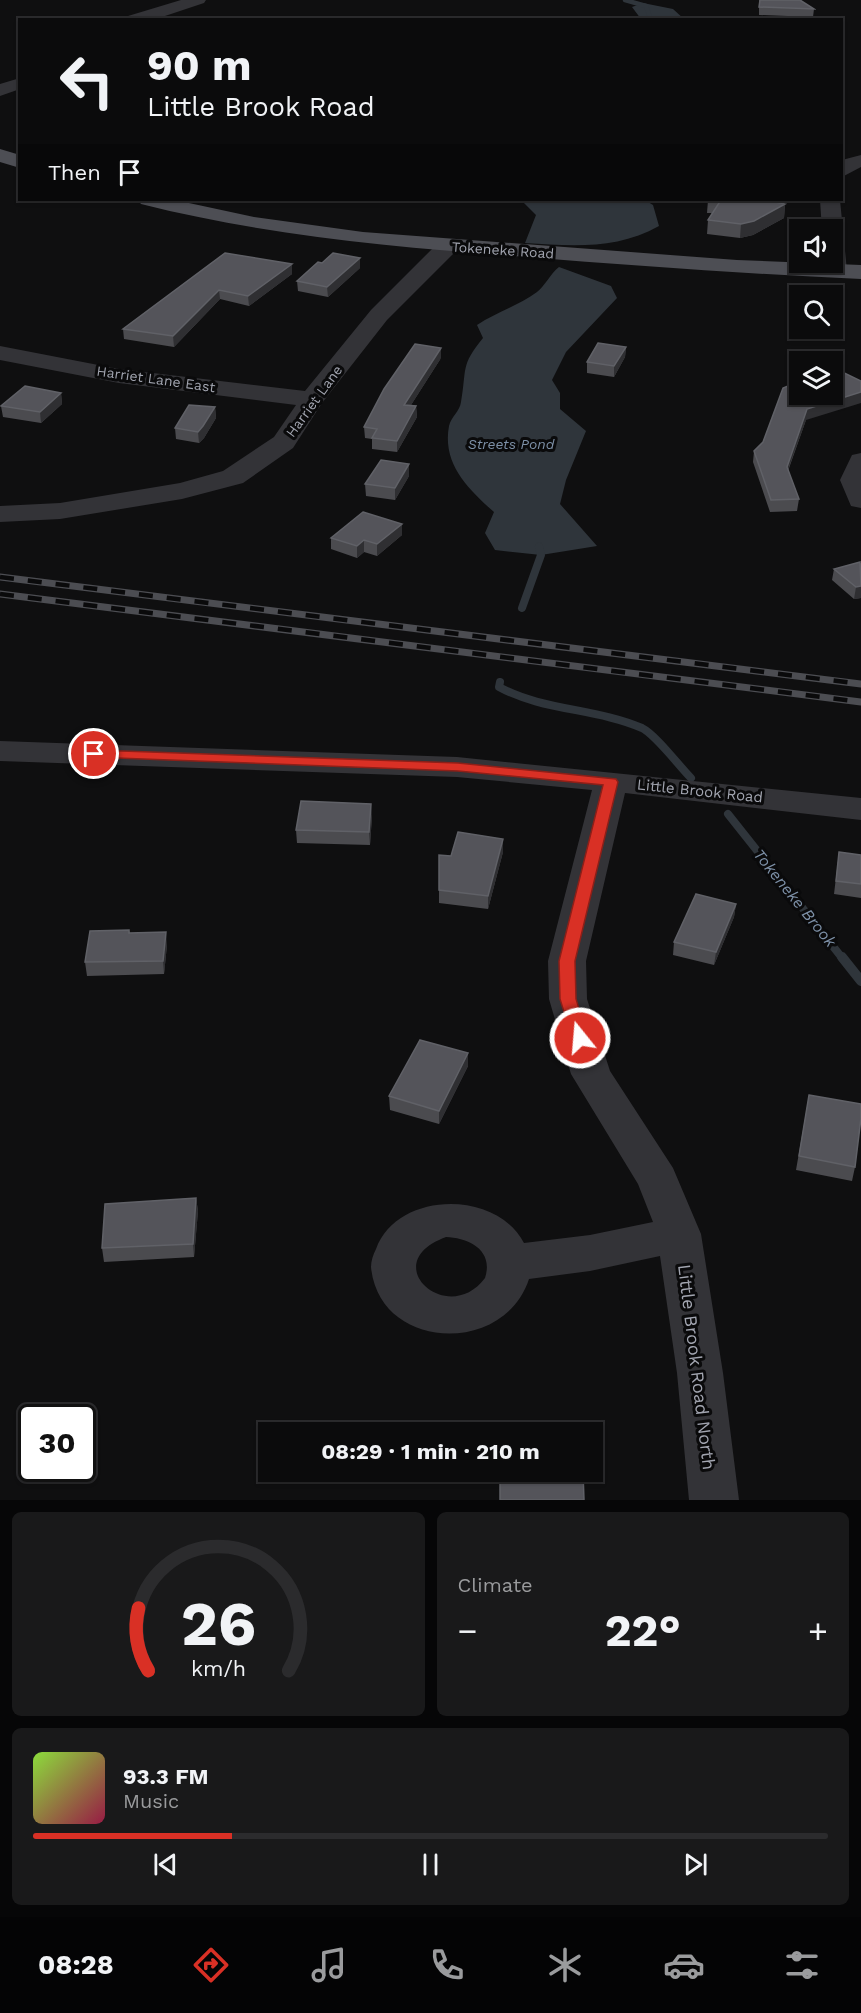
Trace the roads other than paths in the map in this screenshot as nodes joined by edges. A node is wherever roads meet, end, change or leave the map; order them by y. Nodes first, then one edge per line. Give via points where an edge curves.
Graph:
1 (198, 0) edge
2 (140, 18) edge
3 (18, 84) edge
4 (0, 90) edge
5 (0, 155) edge
6 (861, 160) edge
7 (18, 161) edge
8 (843, 170) edge
9 (153, 201) edge
10 (831, 201) edge
11 (832, 219) edge
12 (448, 246) junction
13 (789, 269) edge
14 (843, 271) edge
15 (861, 272) edge
16 (0, 353) edge
17 (312, 399) junction
18 (861, 461) edge
19 (861, 500) edge
20 (0, 514) edge
21 (0, 751) edge
22 (611, 782) junction
23 (861, 809) edge
24 (679, 1234) junction
25 (510, 1263) dead end
26 (714, 1500) edge

1 - 2 street
3 - 4 street
5 - 7 main road
6 - 8 street
9 - 12 main road, Tokeneke Road via 254,223
10 - 11 street
12 - 13 main road, Tokeneke Road
12 - 17 street, Harriet Lane via 380,315
14 - 15 main road, Tokeneke Road
16 - 17 street, Harriet Lane East via 119,376
17 - 20 street, Harriet Lane via 284,442 233,477 182,491 60,511
18 - 19 street via 854,480
21 - 22 street, Little Brook Road via 458,767
22 - 23 street, Little Brook Road
22 - 24 street, Little Brook Road North via 567,961 568,999 591,1074 658,1179
24 - 25 street via 590,1253
24 - 26 street, Little Brook Road North

